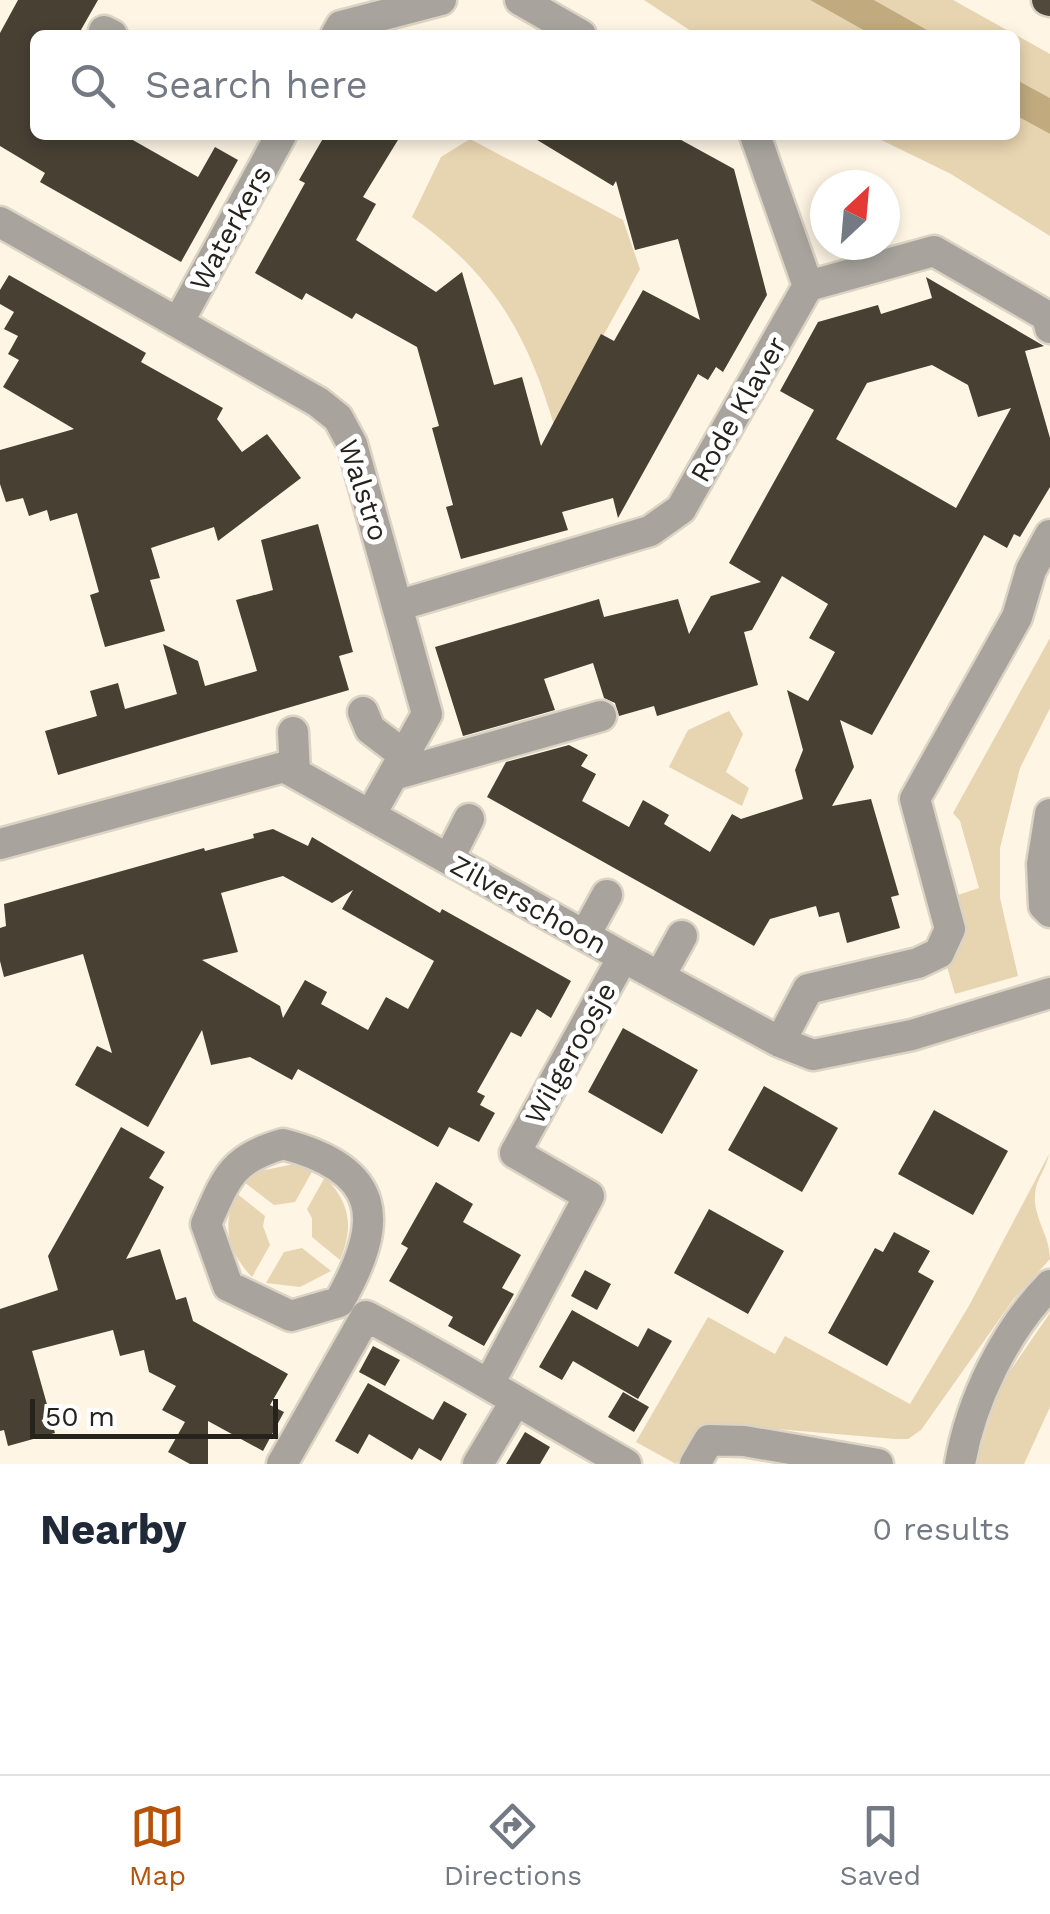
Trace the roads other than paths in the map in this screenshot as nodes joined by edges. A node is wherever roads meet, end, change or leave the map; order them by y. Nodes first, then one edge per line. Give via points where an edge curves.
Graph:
1 (441, 0) edge
2 (520, 0) edge
3 (339, 30) edge
4 (572, 30) edge
5 (278, 140) edge
6 (757, 140) edge
7 (0, 222) edge
8 (808, 286) junction
9 (179, 321) junction
10 (1050, 328) edge
11 (1050, 535) edge
12 (400, 605) junction
13 (363, 712) dead end
14 (601, 716) dead end
15 (293, 732) dead end
16 (398, 765) junction
17 (294, 773) junction
18 (371, 814) junction
19 (1050, 814) edge
20 (469, 819) dead end
21 (2, 834) edge
22 (449, 858) junction
23 (607, 896) dead end
24 (1050, 912) edge
25 (585, 935) junction
26 (682, 936) dead end
27 (623, 957) junction
28 (660, 976) junction
29 (1050, 993) edge
30 (780, 1042) junction
31 (1050, 1285) edge
32 (353, 1309) junction
33 (490, 1382) junction
34 (515, 1402) junction
35 (286, 1463) edge
36 (478, 1464) edge
37 (626, 1464) edge
38 (695, 1464) edge
39 (878, 1464) edge
40 (960, 1464) edge

1 - 3 street
2 - 4 street
5 - 9 street, Waterkers
6 - 8 street
7 - 9 street, Walstro
8 - 10 street via 934,251 1047,316
8 - 12 street, Rode Klaver via 681,509 650,530
9 - 12 street, Walstro via 338,418 352,444
11 - 30 street via 1017,617 915,799 950,929 939,953 808,989
12 - 16 street, Walstro via 427,714
13 - 16 street
14 - 16 street
15 - 17 street
16 - 18 street, Walstro
17 - 18 street, Zilverschoon
17 - 21 street via 284,768
18 - 22 street, Zilverschoon via 396,844
19 - 24 street via 1042,864
20 - 22 street
22 - 25 street, Zilverschoon
23 - 25 street
25 - 27 street, Zilverschoon
26 - 28 street
27 - 28 street, Zilverschoon
27 - 33 street, Wilgeroosje via 516,1153 589,1196
28 - 30 street, Zilverschoon
29 - 30 street, Zilverschoon via 842,1052 813,1055
31 - 40 street via 991,1372
32 - 32 street via 371,1222 366,1194 346,1168 314,1152 284,1144 249,1154 227,1176 206,1224 228,1286 291,1316
32 - 33 street
32 - 35 street
33 - 34 street
34 - 36 street
34 - 37 street
38 - 39 street via 709,1440

